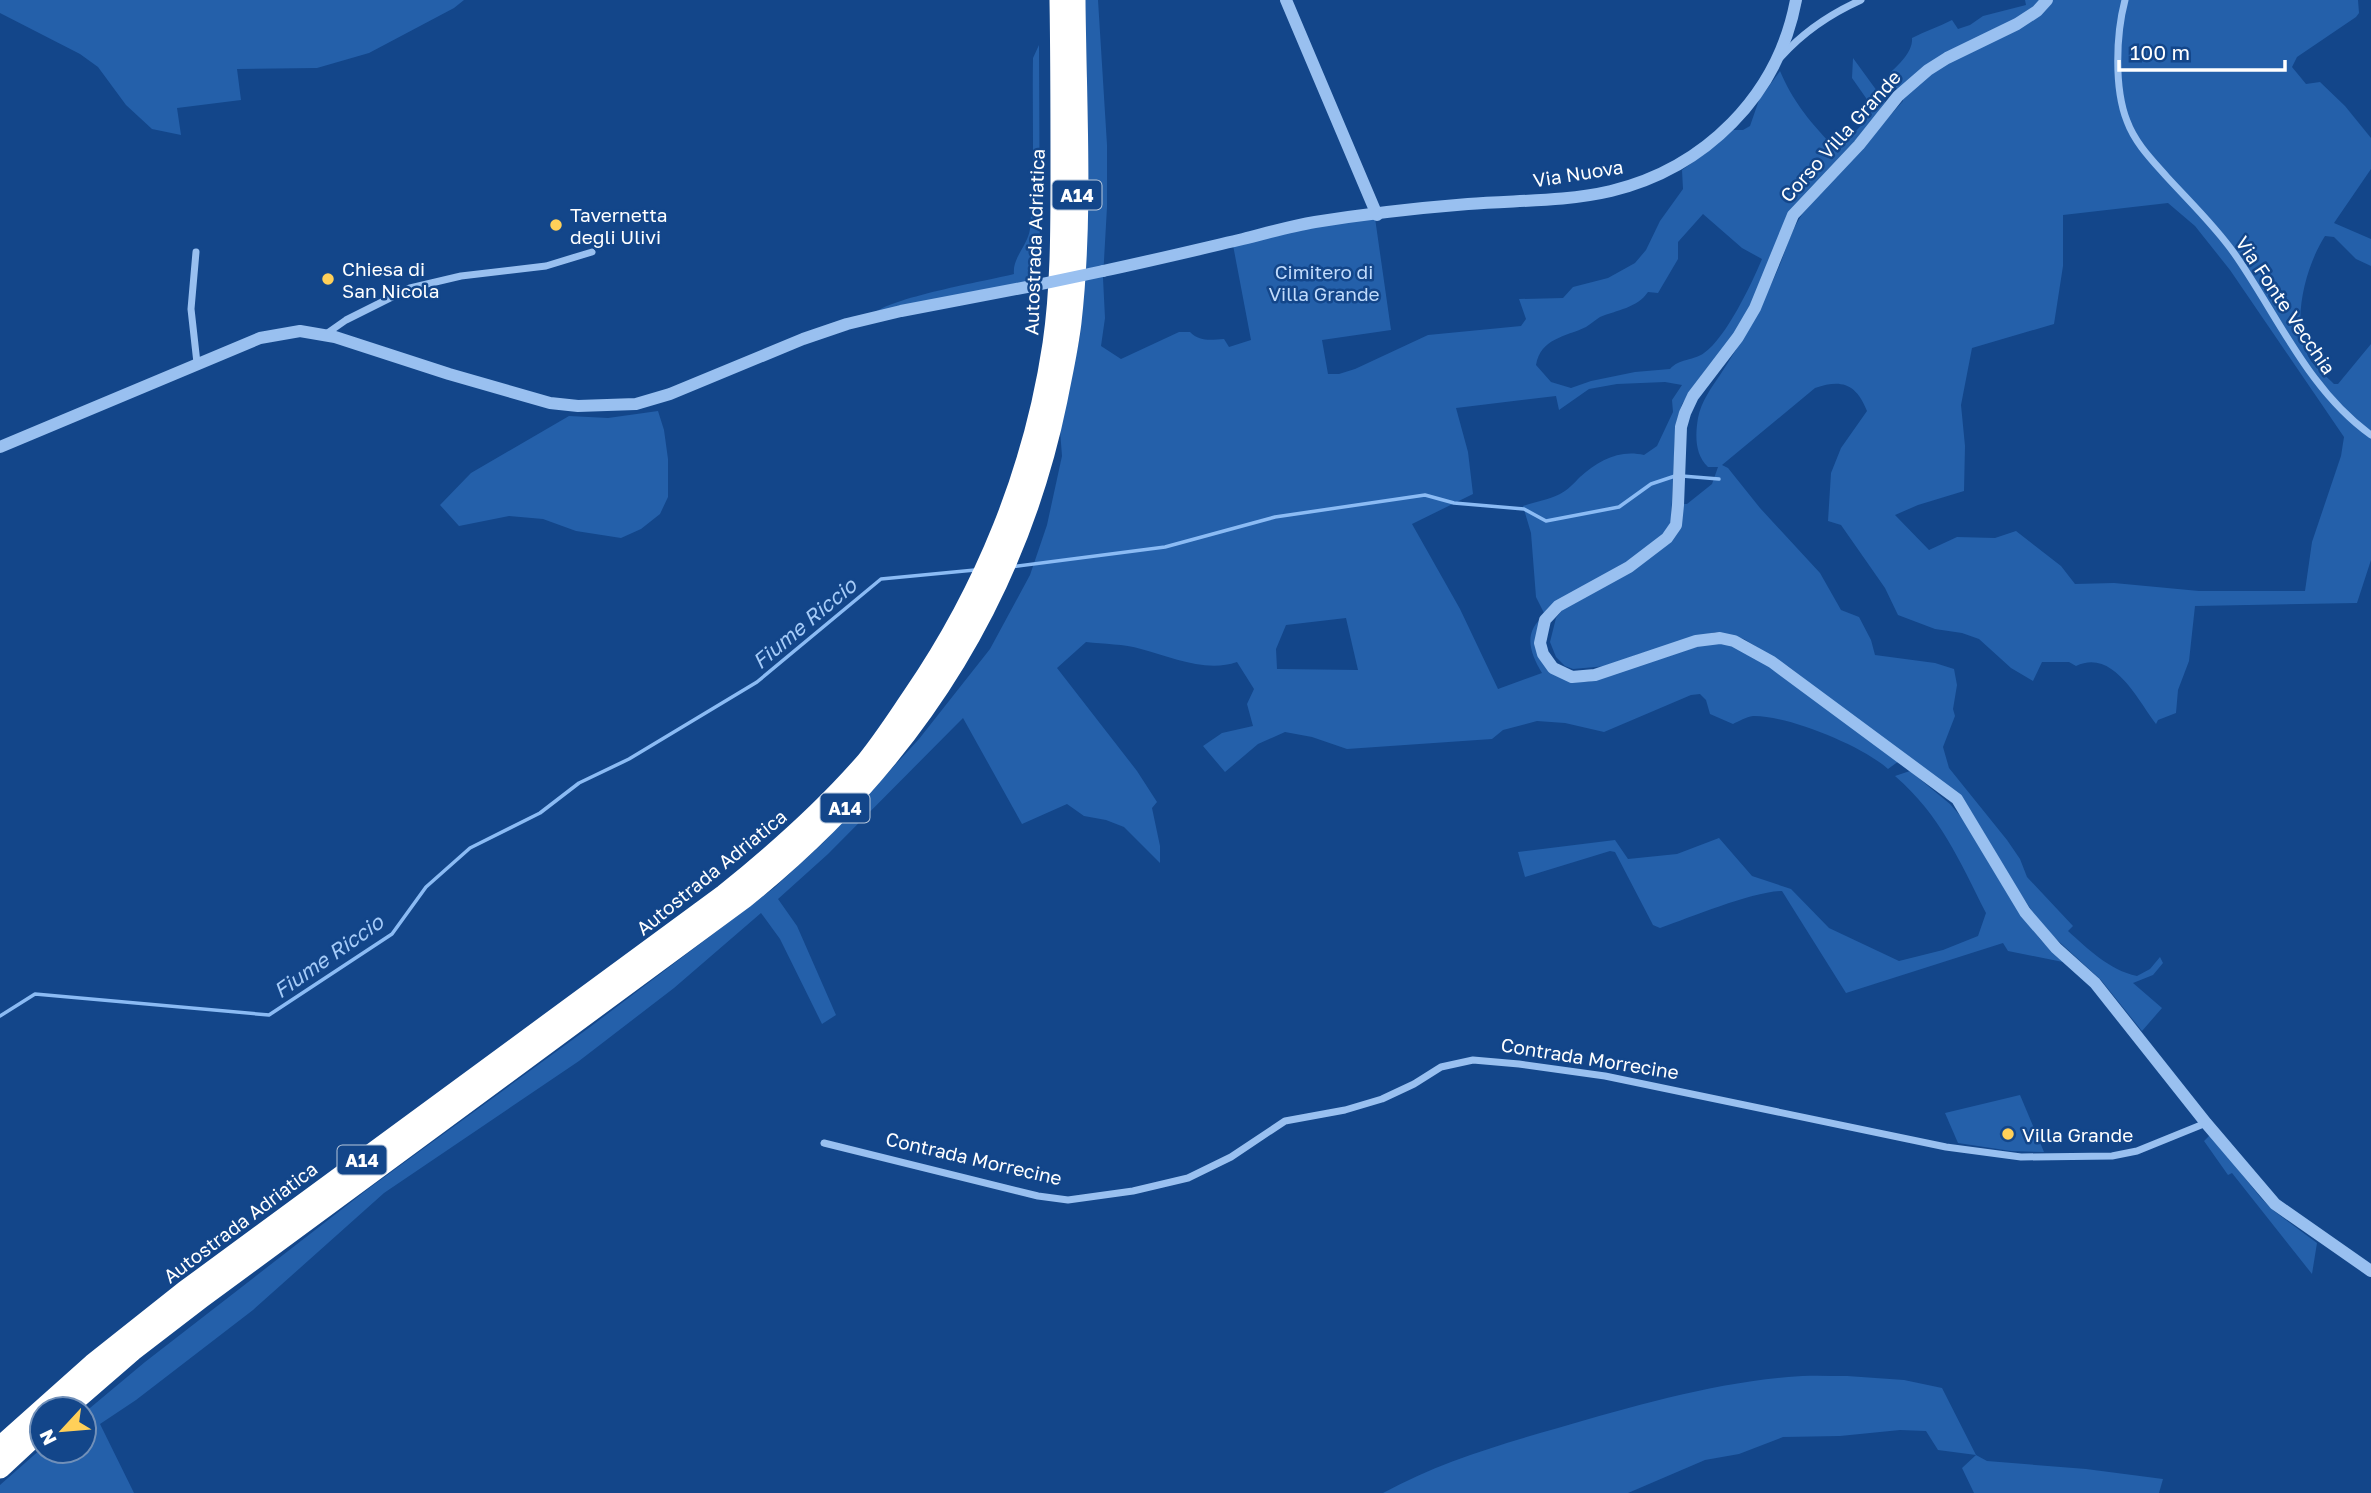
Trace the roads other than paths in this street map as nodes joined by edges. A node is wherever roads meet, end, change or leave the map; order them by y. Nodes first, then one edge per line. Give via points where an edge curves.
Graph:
1 (1060, 0) edge
2 (1075, 0) edge
3 (1286, 0) edge
4 (1796, 0) edge
5 (1861, 0) edge
6 (2047, 0) edge
7 (2125, 0) edge
8 (1778, 60) junction
9 (1377, 215) junction
10 (196, 252) dead end
11 (592, 252) dead end
12 (325, 334) junction
13 (197, 363) junction
14 (1052, 386) junction
15 (2371, 435) edge
16 (0, 447) edge
17 (740, 892) junction
18 (2206, 1123) junction
19 (824, 1143) dead end
20 (2371, 1272) edge
21 (82, 1395) edge
22 (28, 1442) edge
23 (0, 1447) edge
24 (0, 1468) edge

1 - 14 highway, Autostrada Adriatica / A14 via 1060,248
2 - 14 highway, Autostrada Adriatica / A14 via 1075,263 1068,345
3 - 9 street
4 - 8 street, Via Nuova
5 - 8 street, Via Nuova via 1819,22
6 - 18 street, Corso Villa Grande via 2017,24 1947,58 1918,78 1793,215 1755,308 1693,396 1681,427 1676,525 1667,538 1629,568 1558,606 1545,620 1540,643 1548,662 1572,677 1595,675 1696,640 1720,638 1772,662 1957,799 2025,912 2095,983
7 - 15 street, Via Fonte Vecchia via 2119,79 2127,121 2143,150 2233,251 2308,370
8 - 9 street, Via Nuova via 1738,117 1682,163 1655,177 1560,199
9 - 12 street, Via Nuova, bridge via 1314,222 847,324 636,404 550,403
10 - 13 street via 191,309
11 - 12 street via 546,266 461,276 410,288
12 - 13 street, Via Nuova via 282,333
13 - 16 street, Via Nuova
14 - 17 highway, Autostrada Adriatica / A14 via 1003,530 902,726 766,871
17 - 21 highway, Autostrada Adriatica / A14 via 201,1298
17 - 23 highway, Autostrada Adriatica / A14 via 185,1291 93,1364
18 - 19 street, Contrada Morrecine via 2137,1151 2112,1156 2021,1157 1946,1147 1605,1076 1473,1060 1441,1067 1382,1099 1285,1121 1231,1157 1188,1178 1068,1200
18 - 20 street via 2275,1204
22 - 24 highway

